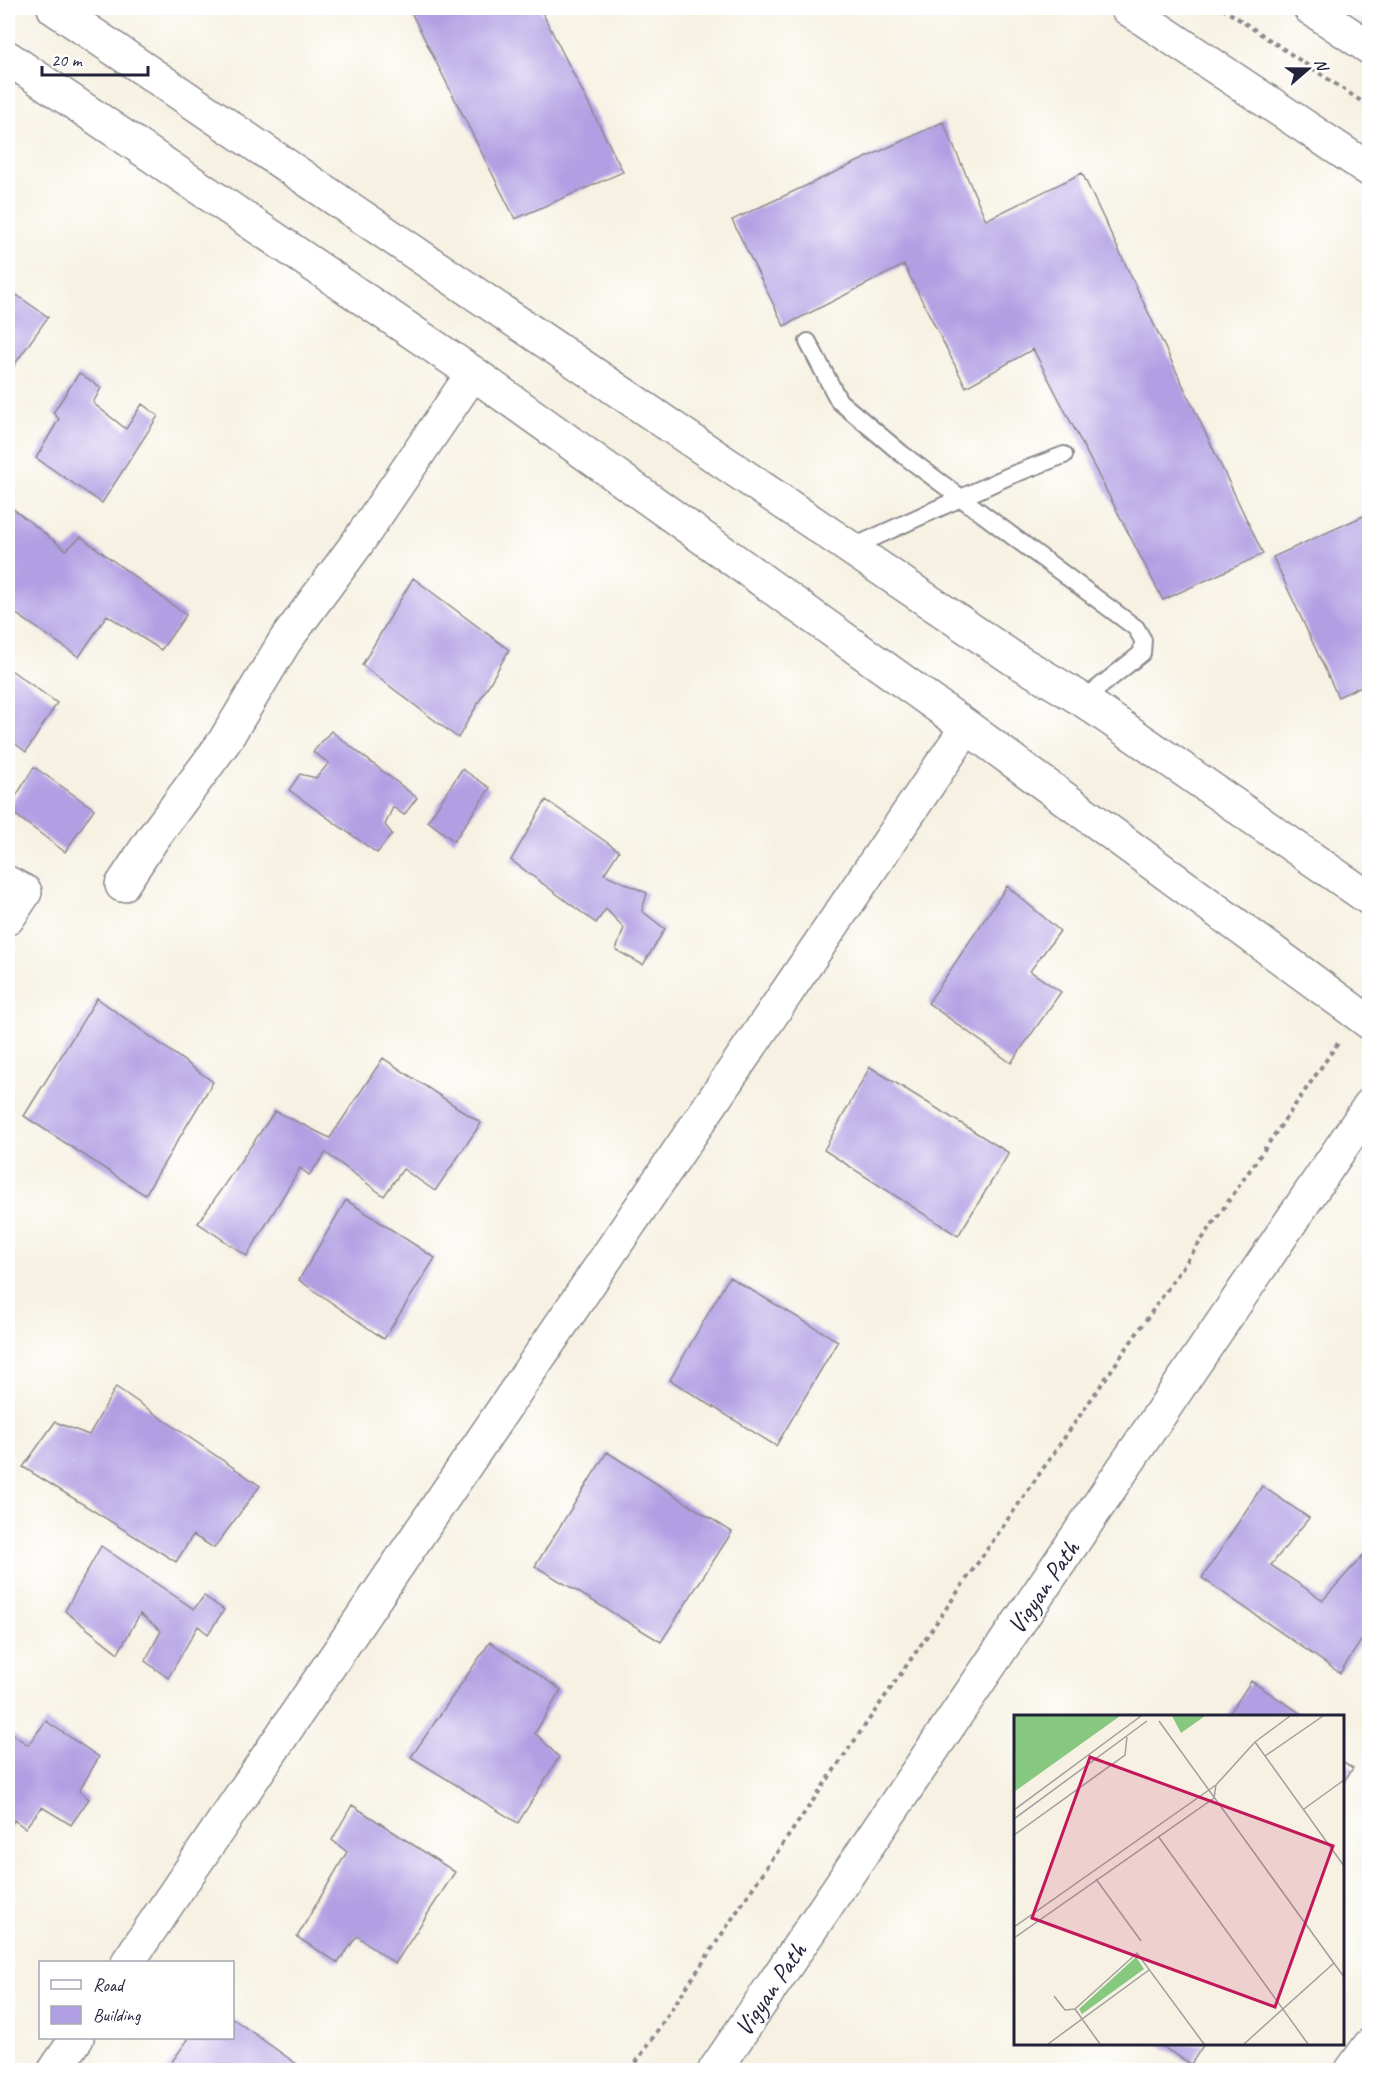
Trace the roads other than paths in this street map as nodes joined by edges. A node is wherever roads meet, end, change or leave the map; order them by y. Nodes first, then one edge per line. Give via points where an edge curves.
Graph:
1 (54, 8) edge
2 (1127, 8) edge
3 (1310, 8) edge
4 (1370, 48) edge
5 (8, 58) edge
6 (1370, 170) edge
7 (808, 342) dead end
8 (473, 373) junction
9 (1064, 455) dead end
10 (961, 498) junction
11 (851, 548) junction
12 (1083, 700) junction
13 (967, 728) junction
14 (8, 883) edge
15 (122, 885) dead end
16 (1370, 898) edge
17 (8, 918) edge
18 (1364, 1018) edge
19 (1370, 1105) edge
20 (129, 1961) edge
21 (76, 2039) edge
22 (1370, 2045) edge
23 (55, 2070) edge
24 (715, 2070) edge
25 (1352, 2070) edge

1 - 11 street
2 - 6 street
3 - 4 street
5 - 8 street
7 - 10 lane via 839,401
8 - 13 street
8 - 15 street via 285,641 224,742
9 - 10 lane
10 - 11 lane
10 - 12 lane via 1136,628 1143,640 1142,653
11 - 12 street
12 - 16 street
13 - 18 street
13 - 20 street
14 - 17 street via 25,892
19 - 24 street, Vigyan Path
21 - 23 street
22 - 25 street

